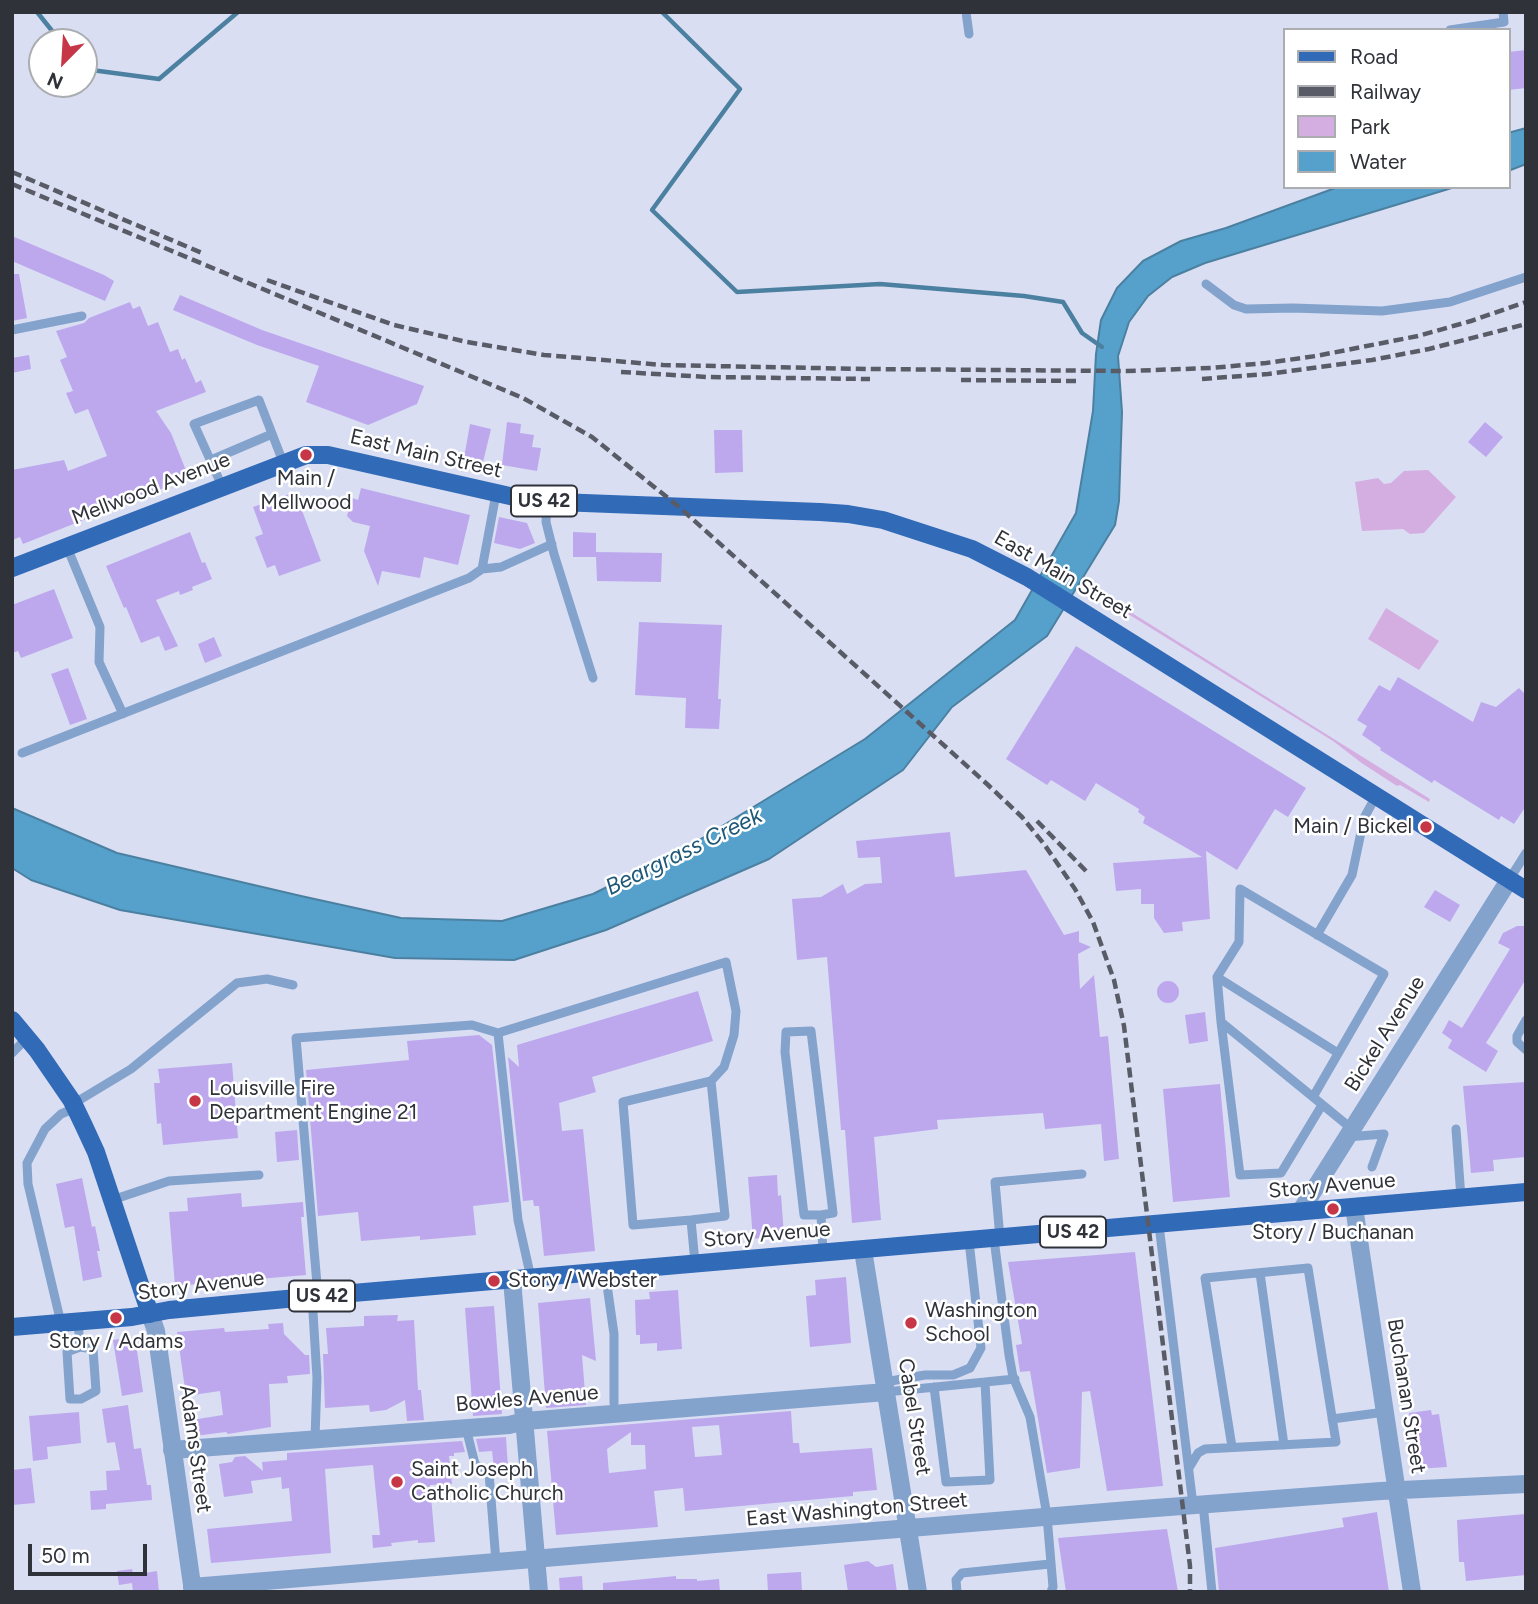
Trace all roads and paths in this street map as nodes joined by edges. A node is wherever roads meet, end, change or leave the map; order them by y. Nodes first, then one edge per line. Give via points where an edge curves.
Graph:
1 (966, 12) edge
2 (1503, 12) edge
3 (1464, 28) edge
4 (969, 34) dead end
5 (1526, 277) edge
6 (1206, 284) dead end
7 (82, 316) dead end
8 (12, 330) edge
9 (272, 434) junction
10 (306, 455) joint
11 (211, 460) junction
12 (283, 462) junction
13 (222, 486) junction
14 (496, 494) junction
15 (547, 501) junction
16 (552, 544) junction
17 (67, 547) junction
18 (12, 568) edge
19 (482, 569) junction
20 (593, 678) dead end
21 (123, 714) junction
22 (22, 753) dead end
23 (1376, 795) junction
24 (1526, 853) edge
25 (1509, 880) junction
26 (1526, 890) edge
27 (1317, 934) junction
28 (1217, 977) junction
29 (293, 985) dead end
30 (12, 1020) edge
31 (1526, 1020) edge
32 (1222, 1022) junction
33 (498, 1033) junction
34 (27, 1038) junction
35 (1526, 1050) edge
36 (12, 1053) edge
37 (1338, 1053) junction
38 (711, 1081) junction
39 (1313, 1097) junction
40 (1322, 1105) junction
41 (74, 1106) junction
42 (1456, 1129) dead end
43 (1349, 1133) junction
44 (1372, 1167) dead end
45 (1082, 1174) dead end
46 (258, 1175) dead end
47 (1526, 1192) edge
48 (1461, 1198) junction
49 (112, 1200) junction
50 (1354, 1207) junction
51 (1300, 1212) junction
52 (821, 1215) junction
53 (691, 1220) junction
54 (1159, 1225) junction
55 (997, 1238) junction
56 (969, 1241) junction
57 (863, 1250) junction
58 (823, 1253) junction
59 (695, 1263) junction
60 (605, 1271) junction
61 (1260, 1273) junction
62 (531, 1278) junction
63 (512, 1280) junction
64 (315, 1296) junction
65 (150, 1314) junction
66 (69, 1322) junction
67 (12, 1327) edge
68 (80, 1347) junction
69 (1014, 1379) junction
70 (985, 1382) junction
71 (886, 1387) junction
72 (934, 1387) junction
73 (614, 1403) dead end
74 (1385, 1412) junction
75 (1332, 1419) junction
76 (524, 1422) junction
77 (466, 1428) junction
78 (315, 1439) junction
79 (1284, 1445) junction
80 (1232, 1447) junction
81 (172, 1450) junction
82 (1189, 1468) junction
83 (1526, 1484) edge
84 (1397, 1490) junction
85 (1198, 1505) junction
86 (1048, 1516) junction
87 (909, 1529) junction
88 (536, 1559) junction
89 (496, 1562) junction
90 (1050, 1564) junction
91 (192, 1589) edge
92 (539, 1592) edge
93 (918, 1592) edge
94 (957, 1592) edge
95 (1051, 1592) edge
96 (1212, 1592) edge
97 (1412, 1592) edge

1 - 4 lane
2 - 3 lane via 1504,22
5 - 6 lane via 1450,302 1382,311 1246,309
7 - 8 lane
9 - 11 lane
9 - 11 lane via 259,400 194,424
9 - 12 lane
10 - 12 main road, Mellwood Avenue / US 42
10 - 14 main road, East Main Street / US 42 via 328,455
11 - 13 lane
12 - 13 main road, Mellwood Avenue / US 42
13 - 17 main road, Mellwood Avenue / US 42
14 - 15 main road, East Main Street / US 42
14 - 19 lane
15 - 16 lane
15 - 23 main road, East Main Street / US 42 via 848,514 931,534 1027,577
16 - 19 lane via 501,567
16 - 20 lane
17 - 18 main road, Mellwood Avenue / US 42
17 - 21 lane via 100,627 99,662
19 - 21 lane
21 - 22 lane
23 - 25 main road, East Main Street / US 42
23 - 27 lane via 1364,818 1352,875
24 - 25 lane
25 - 26 main road, East Main Street / US 42
25 - 43 street, Bickel Avenue
27 - 28 lane via 1240,889 1239,942
27 - 37 lane via 1384,974
28 - 32 lane
28 - 37 lane
29 - 41 lane via 267,979 236,983 131,1069
30 - 34 main road
31 - 35 lane via 1517,1042
32 - 39 lane
32 - 40 lane via 1240,1175 1281,1173
33 - 38 lane via 726,962 736,1011 734,1035 724,1068
33 - 62 lane via 518,1220
33 - 64 lane via 472,1025 296,1038
34 - 36 lane
34 - 41 main road
37 - 39 lane
38 - 53 lane via 725,1216
38 - 53 lane via 622,1102 633,1225
39 - 40 lane
40 - 43 lane
41 - 49 main road
41 - 66 lane via 45,1129 27,1163 28,1184
42 - 48 lane
43 - 44 lane via 1384,1134
43 - 51 street, Bickel Avenue
45 - 55 lane via 995,1182
46 - 49 lane via 169,1181
47 - 48 main road, Story Avenue / US 42
48 - 50 main road, Story Avenue / US 42
49 - 65 main road
50 - 51 main road, Story Avenue / US 42
50 - 74 street, Buchanan Street
51 - 54 main road, Story Avenue / US 42
52 - 52 lane via 804,1215 786,1032 811,1031 834,1213
52 - 58 lane
53 - 59 lane
54 - 55 main road, Story Avenue / US 42
54 - 82 lane
55 - 56 main road, Story Avenue / US 42
55 - 69 lane
56 - 57 main road, Story Avenue / US 42
56 - 71 lane via 981,1348 970,1368
57 - 58 main road, Story Avenue / US 42
57 - 71 street, Cabel Street
58 - 59 main road, Story Avenue / US 42
59 - 60 main road, Story Avenue / US 42
60 - 62 main road, Story Avenue / US 42
60 - 73 lane via 614,1334
61 - 75 lane via 1308,1268
61 - 79 lane
61 - 80 lane via 1205,1278
62 - 63 main road, Story Avenue / US 42
63 - 64 main road, Story Avenue / US 42
63 - 76 street
64 - 65 main road, Story Avenue / US 42
64 - 78 lane
65 - 66 main road, Story Avenue / US 42
65 - 81 street, Adams Street
66 - 67 main road, Story Avenue / US 42
66 - 68 lane
68 - 68 lane via 67,1352 69,1399 96,1391 93,1349
69 - 70 lane
69 - 86 lane via 1030,1417
70 - 72 lane
70 - 72 lane via 990,1480 946,1482
71 - 72 lane
71 - 76 street, Bowles Avenue
71 - 87 street, Cabel Street
74 - 75 lane
74 - 84 street, Buchanan Street
75 - 79 lane via 1336,1442
76 - 77 street, Bowles Avenue
76 - 88 street
77 - 78 street, Bowles Avenue
77 - 89 lane via 475,1464 489,1474
78 - 81 street, Bowles Avenue
79 - 80 lane
80 - 82 lane via 1205,1449
81 - 91 street, Adams Street
82 - 85 lane
83 - 84 street, East Washington Street
84 - 85 street, East Washington Street
84 - 97 street, Buchanan Street
85 - 86 street, East Washington Street
85 - 96 lane
86 - 87 street, East Washington Street
86 - 90 lane
87 - 88 street, East Washington Street
87 - 93 street, Cabel Street
88 - 89 street, East Washington Street
88 - 92 street
89 - 91 street, East Washington Street
90 - 94 lane via 962,1573 956,1580
90 - 95 lane

